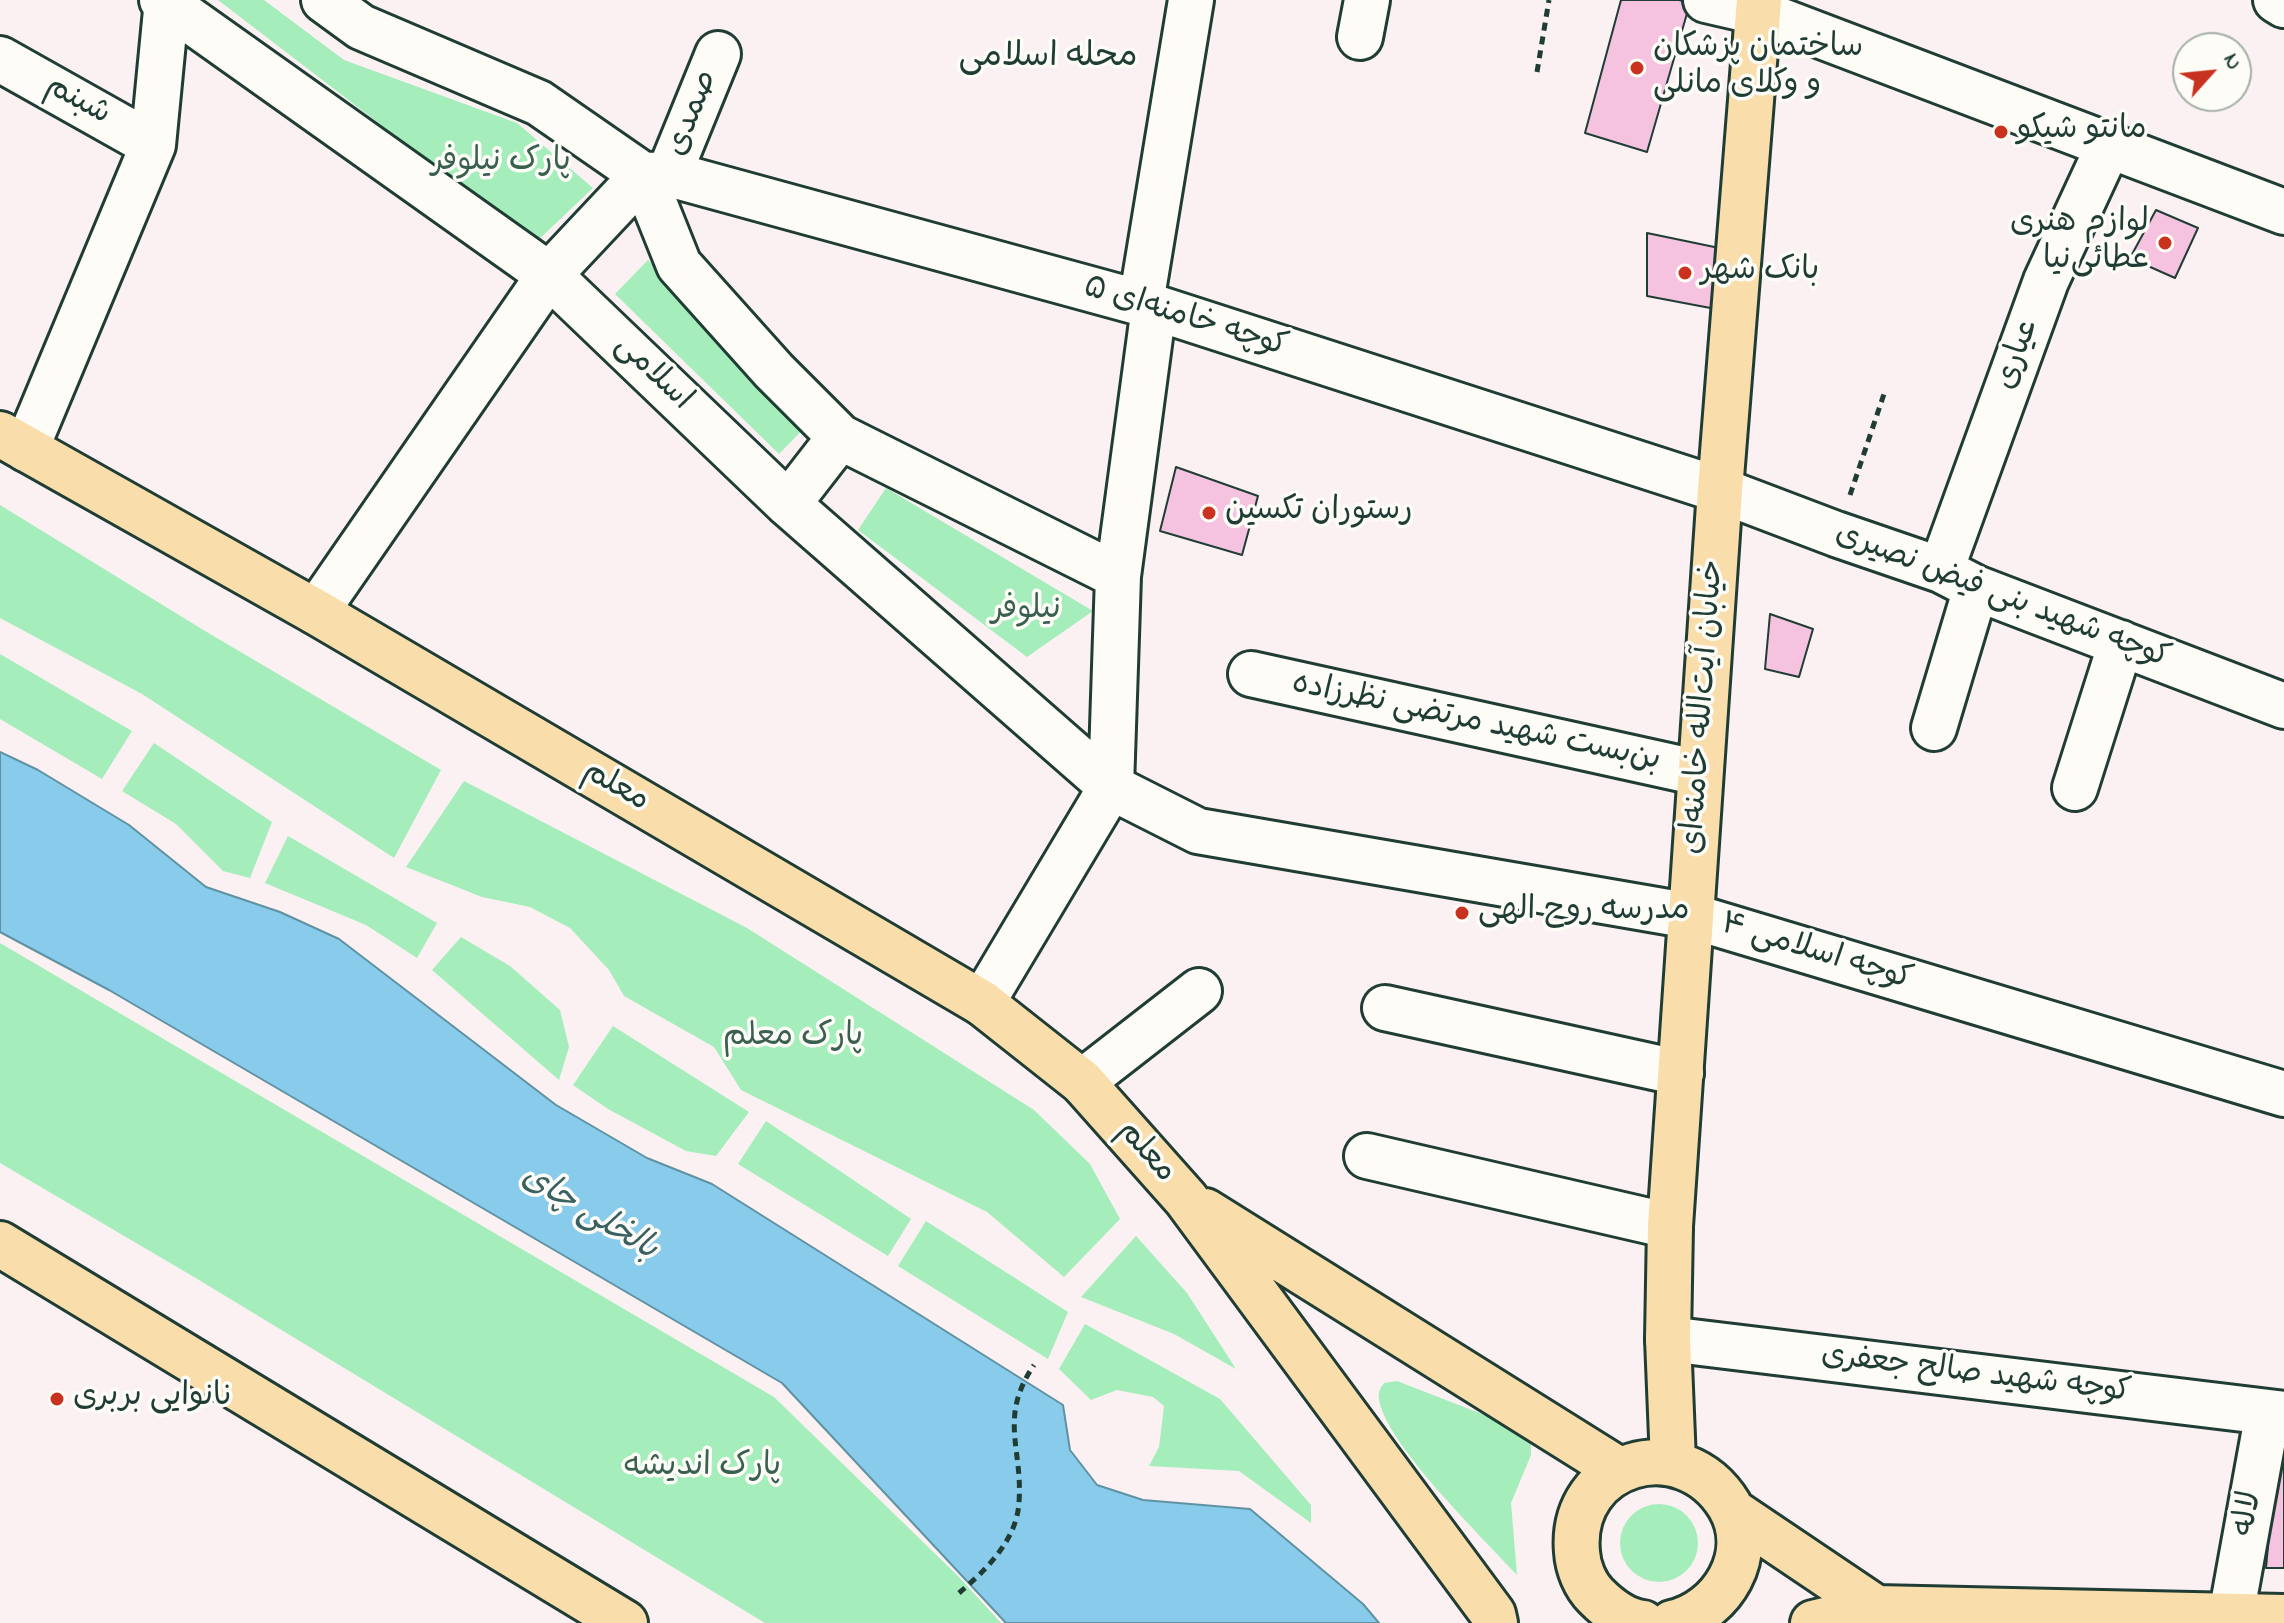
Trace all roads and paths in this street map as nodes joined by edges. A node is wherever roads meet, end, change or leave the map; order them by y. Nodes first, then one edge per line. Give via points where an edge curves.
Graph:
1 (324, 0) edge
2 (1191, 0) edge
3 (1549, 0) edge
4 (1706, 0) edge
5 (2276, 0) edge
6 (165, 1) edge
7 (2284, 5) edge
8 (1759, 6) edge
9 (718, 54) dead end
10 (0, 59) edge
11 (1537, 72) dead end
12 (153, 145) junction
13 (2109, 145) junction
14 (656, 175) junction
15 (2284, 212) edge
16 (549, 275) junction
17 (1148, 305) junction
18 (1884, 394) dead end
19 (840, 437) junction
20 (13, 442) edge
21 (1720, 490) junction
22 (788, 504) junction
23 (1836, 534) junction
24 (1118, 576) junction
25 (1958, 579) junction
26 (316, 612) junction
27 (2121, 643) junction
28 (1251, 674) dead end
29 (2284, 706) edge
30 (1934, 728) dead end
31 (1700, 773) junction
32 (1111, 787) junction
33 (2075, 788) dead end
34 (1691, 916) junction
35 (1199, 991) dead end
36 (982, 1003) junction
37 (1385, 1008) dead end
38 (1681, 1073) junction
39 (1082, 1082) junction
40 (2284, 1094) edge
41 (1367, 1156) dead end
42 (1186, 1199) junction
43 (1670, 1226) junction
44 (0, 1244) edge
45 (1668, 1339) junction
46 (1034, 1365) dead end
47 (2276, 1413) edge
48 (1673, 1462) junction
49 (1619, 1470) junction
50 (1732, 1511) junction
51 (959, 1593) dead end
52 (1585, 1606) edge
53 (1876, 1608) junction
54 (2231, 1616) junction
55 (2284, 1617) edge
56 (1682, 1622) edge
57 (625, 1623) edge
58 (1495, 1623) edge
59 (1643, 1623) edge
60 (1813, 1623) edge

1 - 14 street via 361,27 539,103
2 - 17 street
3 - 11 path
4 - 8 street
5 - 7 street
6 - 12 street
6 - 16 street, اسلامی
8 - 13 street
8 - 21 main road, خیابان آیت‌الله خامنه‌ای
9 - 14 street, صمدی
10 - 12 street, شبنم
12 - 20 street
13 - 15 street
13 - 25 street, عیاری via 2046,281
14 - 16 street
14 - 17 street, کوچه خامنه‌ای ۵
14 - 19 street via 679,265
16 - 22 street, اسلامی
16 - 26 street
17 - 21 street, کوچه خامنه‌ای ۵
17 - 24 street
18 - 23 path
19 - 22 street
19 - 24 street
20 - 26 main road, معلم
21 - 23 street, کوچه شهید بنی فیض نصیری
21 - 31 main road, خیابان آیت‌الله خامنه‌ای
22 - 32 street, اسلامی
23 - 25 street, کوچه شهید بنی فیض نصیری
24 - 32 street
25 - 27 street, کوچه شهید بنی فیض نصیری
25 - 30 street, عیاری
26 - 36 main road, معلم
27 - 29 street, کوچه شهید بنی فیض نصیری
27 - 33 street
28 - 31 street, بن‌بست شهید مرتضی نظرزاده
31 - 34 main road, خیابان آیت‌الله خامنه‌ای
32 - 34 street, کوچه اسلامی ۴ via 1198,831
32 - 36 street
34 - 38 main road, خیابان آیت‌الله خامنه‌ای
34 - 40 street, کوچه اسلامی ۴
35 - 39 street
36 - 39 main road, معلم
37 - 38 street
38 - 43 main road, خیابان آیت‌الله خامنه‌ای
39 - 42 main road, معلم
41 - 43 street
42 - 49 main road
42 - 58 main road
43 - 45 main road, خیابان آیت‌الله خامنه‌ای
44 - 57 main road
45 - 47 street, کوچه شهید صالح جعفری
45 - 48 main road, خیابان آیت‌الله خامنه‌ای
46 - 51 path via 1013,1414 1019,1504 1015,1519 997,1556
47 - 54 street, لاله
48 - 49 main road via 1646,1461
48 - 50 main road via 1699,1472 1719,1489
49 - 52 main road via 1597,1487 1582,1509 1576,1537
50 - 53 main road
50 - 56 main road via 1738,1561 1728,1585 1711,1605
52 - 59 main road
53 - 54 main road
53 - 60 main road
54 - 55 main road

